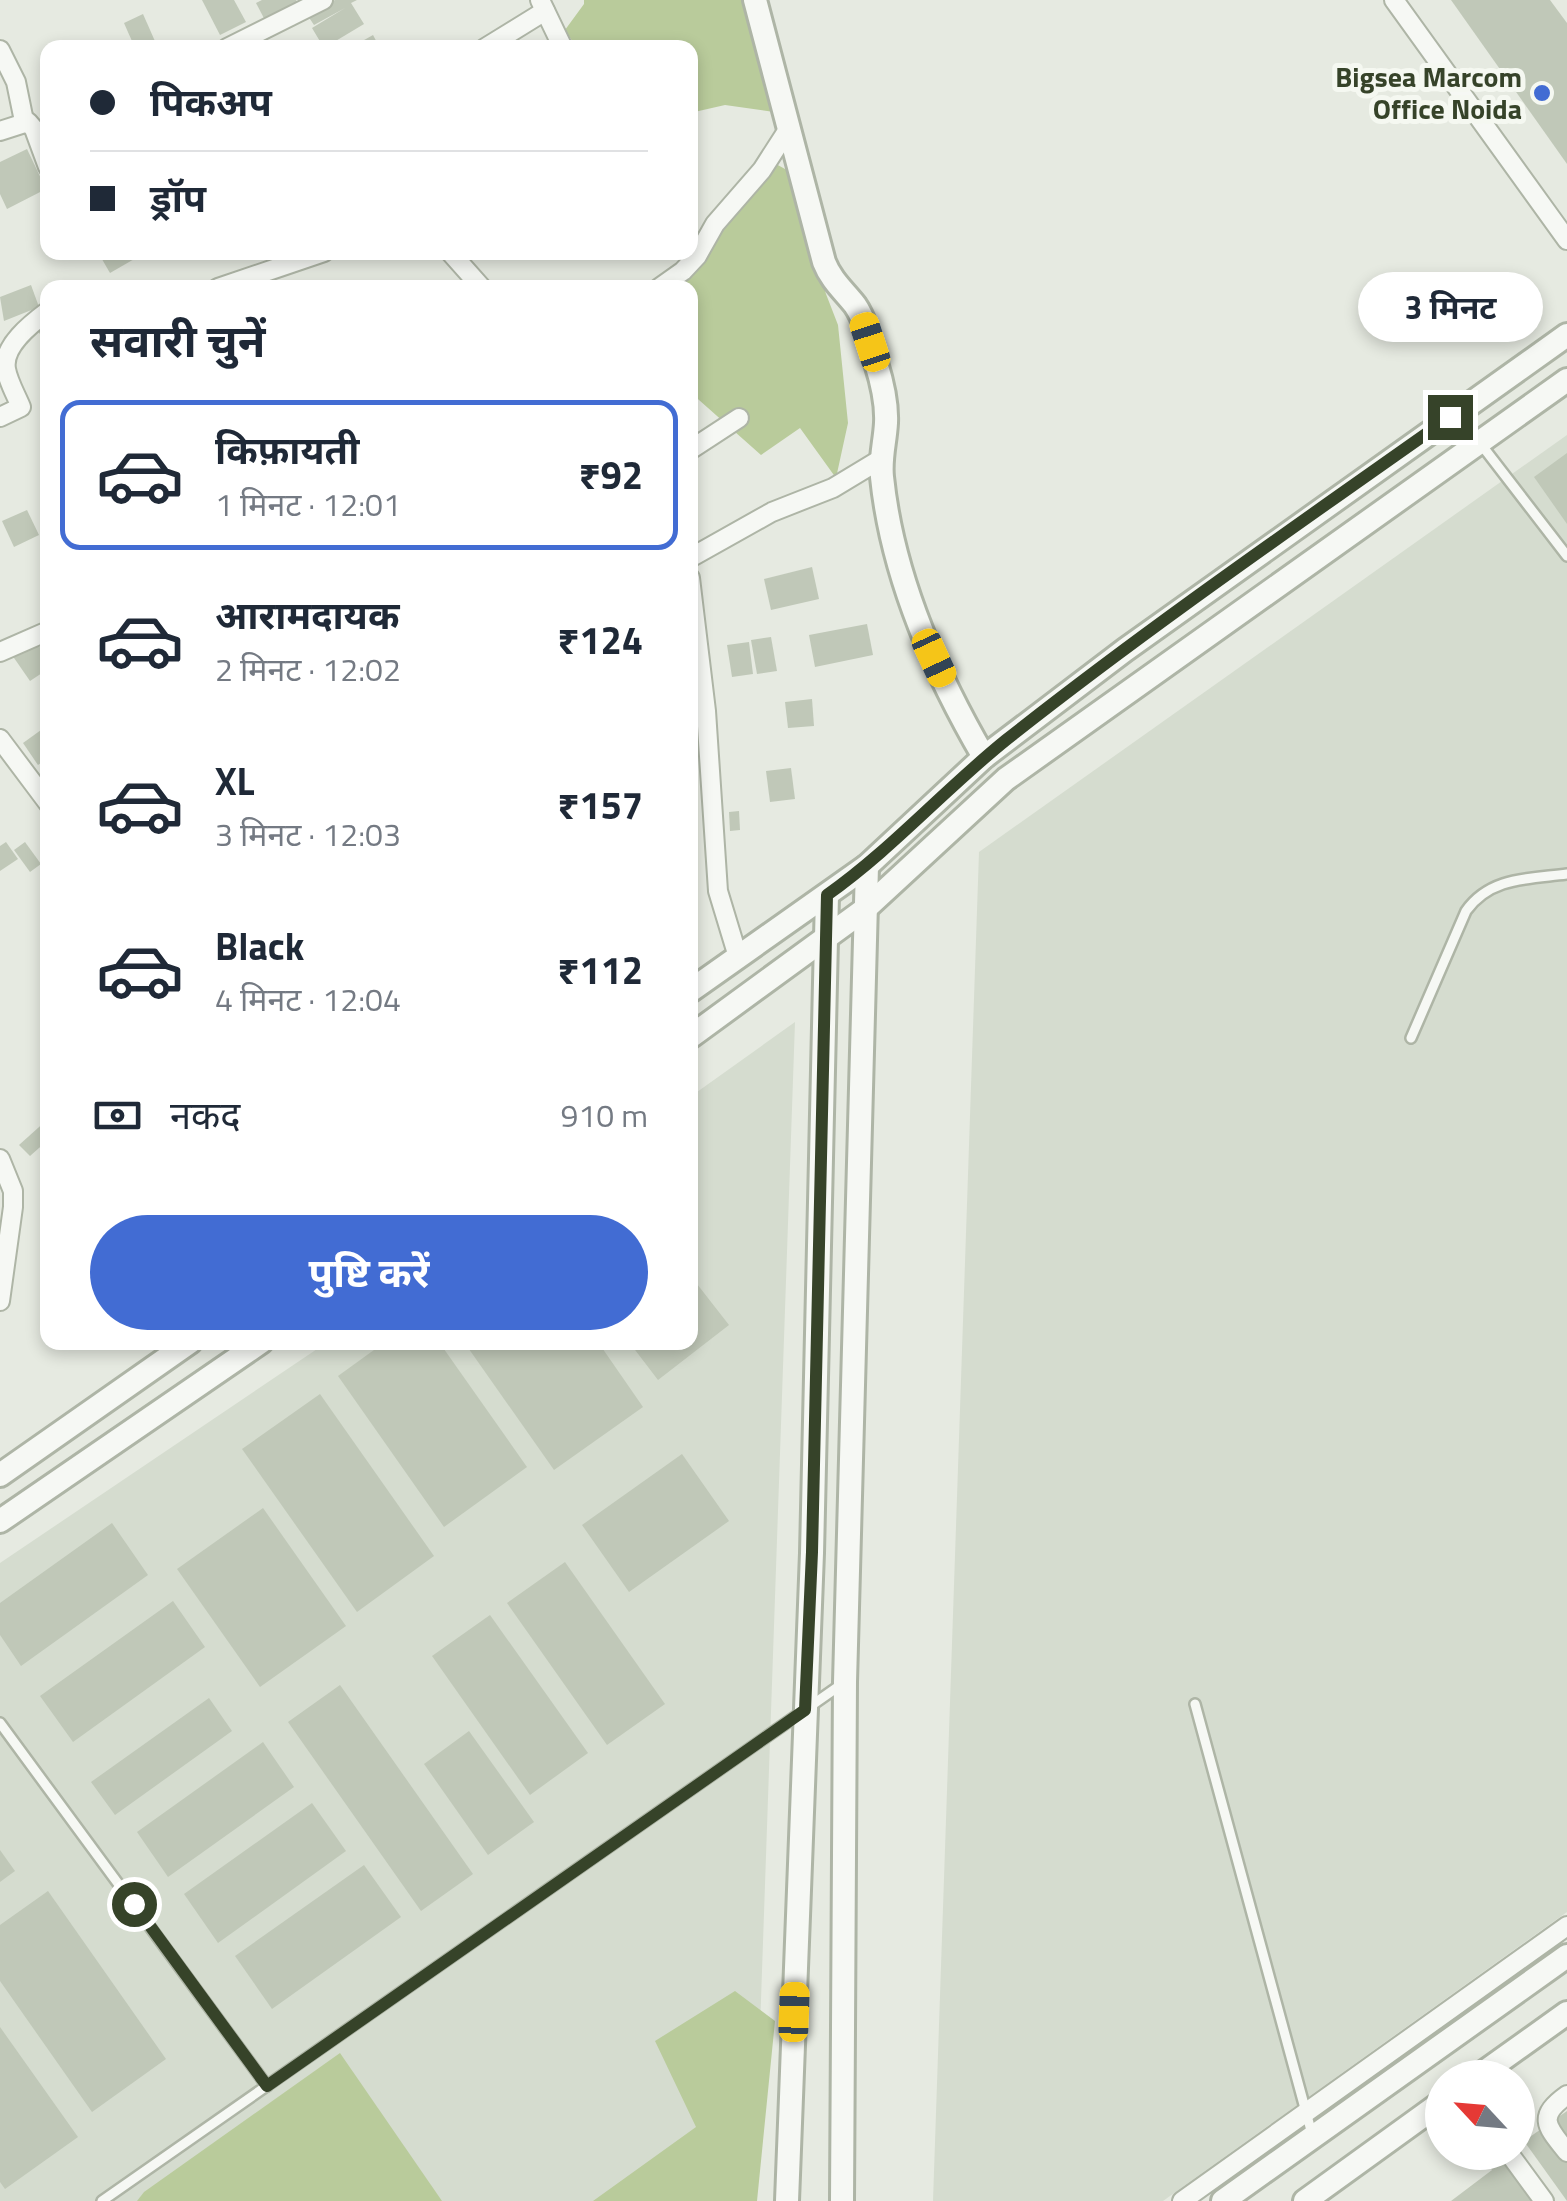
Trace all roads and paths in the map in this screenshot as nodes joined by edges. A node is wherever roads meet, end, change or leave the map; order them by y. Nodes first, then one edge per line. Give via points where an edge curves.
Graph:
1 (324, 0) edge
2 (755, 0) edge
3 (1394, 0) edge
4 (542, 5) edge
5 (243, 40) edge
6 (496, 40) edge
7 (559, 40) edge
8 (0, 50) edge
9 (24, 121) junction
10 (790, 128) junction
11 (0, 131) edge
12 (40, 145) edge
13 (1567, 240) edge
14 (698, 254) edge
15 (300, 260) edge
16 (457, 260) edge
17 (693, 260) edge
18 (242, 280) edge
19 (475, 280) edge
20 (670, 280) edge
21 (40, 318) edge
22 (1567, 335) edge
23 (1567, 380) edge
24 (0, 417) edge
25 (739, 418) dead end
26 (1480, 442) junction
27 (698, 445) edge
28 (881, 459) junction
29 (698, 554) edge
30 (1567, 556) edge
31 (40, 636) edge
32 (698, 644) edge
33 (0, 652) edge
34 (0, 739) edge
35 (984, 758) junction
36 (40, 792) edge
37 (868, 866) junction
38 (1567, 874) edge
39 (827, 895) junction
40 (864, 910) junction
41 (826, 941) junction
42 (738, 957) junction
43 (698, 985) edge
44 (698, 1032) edge
45 (1410, 1038) dead end
46 (0, 1159) edge
47 (0, 1301) edge
48 (179, 1350) edge
49 (249, 1350) edge
50 (0, 1475) edge
51 (0, 1521) edge
52 (845, 1682) junction
53 (1195, 1704) dead end
54 (805, 1710) junction
55 (0, 1722) edge
56 (1567, 1926) edge
57 (1567, 1956) edge
58 (1567, 2013) edge
59 (1501, 2060) edge
60 (267, 2086) junction
61 (1567, 2095) edge
62 (1306, 2113) junction
63 (1425, 2114) edge
64 (1313, 2137) junction
65 (1567, 2152) edge
66 (1521, 2170) edge
67 (102, 2201) edge
68 (787, 2201) edge
69 (842, 2201) edge
70 (1182, 2201) edge
71 (1222, 2201) edge
72 (1304, 2201) edge
73 (1544, 2201) edge

1 - 5 street
2 - 10 street
3 - 13 street
4 - 6 street
4 - 7 street
8 - 9 street
9 - 11 street
9 - 12 street
10 - 14 street
10 - 28 street via 828,273 860,314 876,363 886,421
15 - 18 street
16 - 19 street
17 - 20 street
21 - 24 street via 8,356 6,370 21,407
22 - 35 street
23 - 26 street
25 - 27 street
26 - 30 lane
26 - 40 street via 1006,779
28 - 29 street
28 - 35 street via 890,524 916,614
31 - 33 street
32 - 42 street via 718,891
34 - 36 street
35 - 37 street
37 - 39 street
37 - 40 street
38 - 45 lane via 1496,884 1477,894
39 - 41 street
39 - 42 street
40 - 41 street
40 - 52 street
41 - 44 street
41 - 54 street
42 - 43 street
46 - 47 street via 14,1207
48 - 50 street
49 - 51 street
52 - 54 lane
52 - 69 street
53 - 62 lane
54 - 60 lane
54 - 68 street
55 - 60 lane
56 - 62 street
57 - 64 street
58 - 59 street
60 - 67 lane
61 - 65 street via 1547,2118
62 - 64 lane
62 - 70 street
63 - 72 street
64 - 71 street
66 - 73 street

